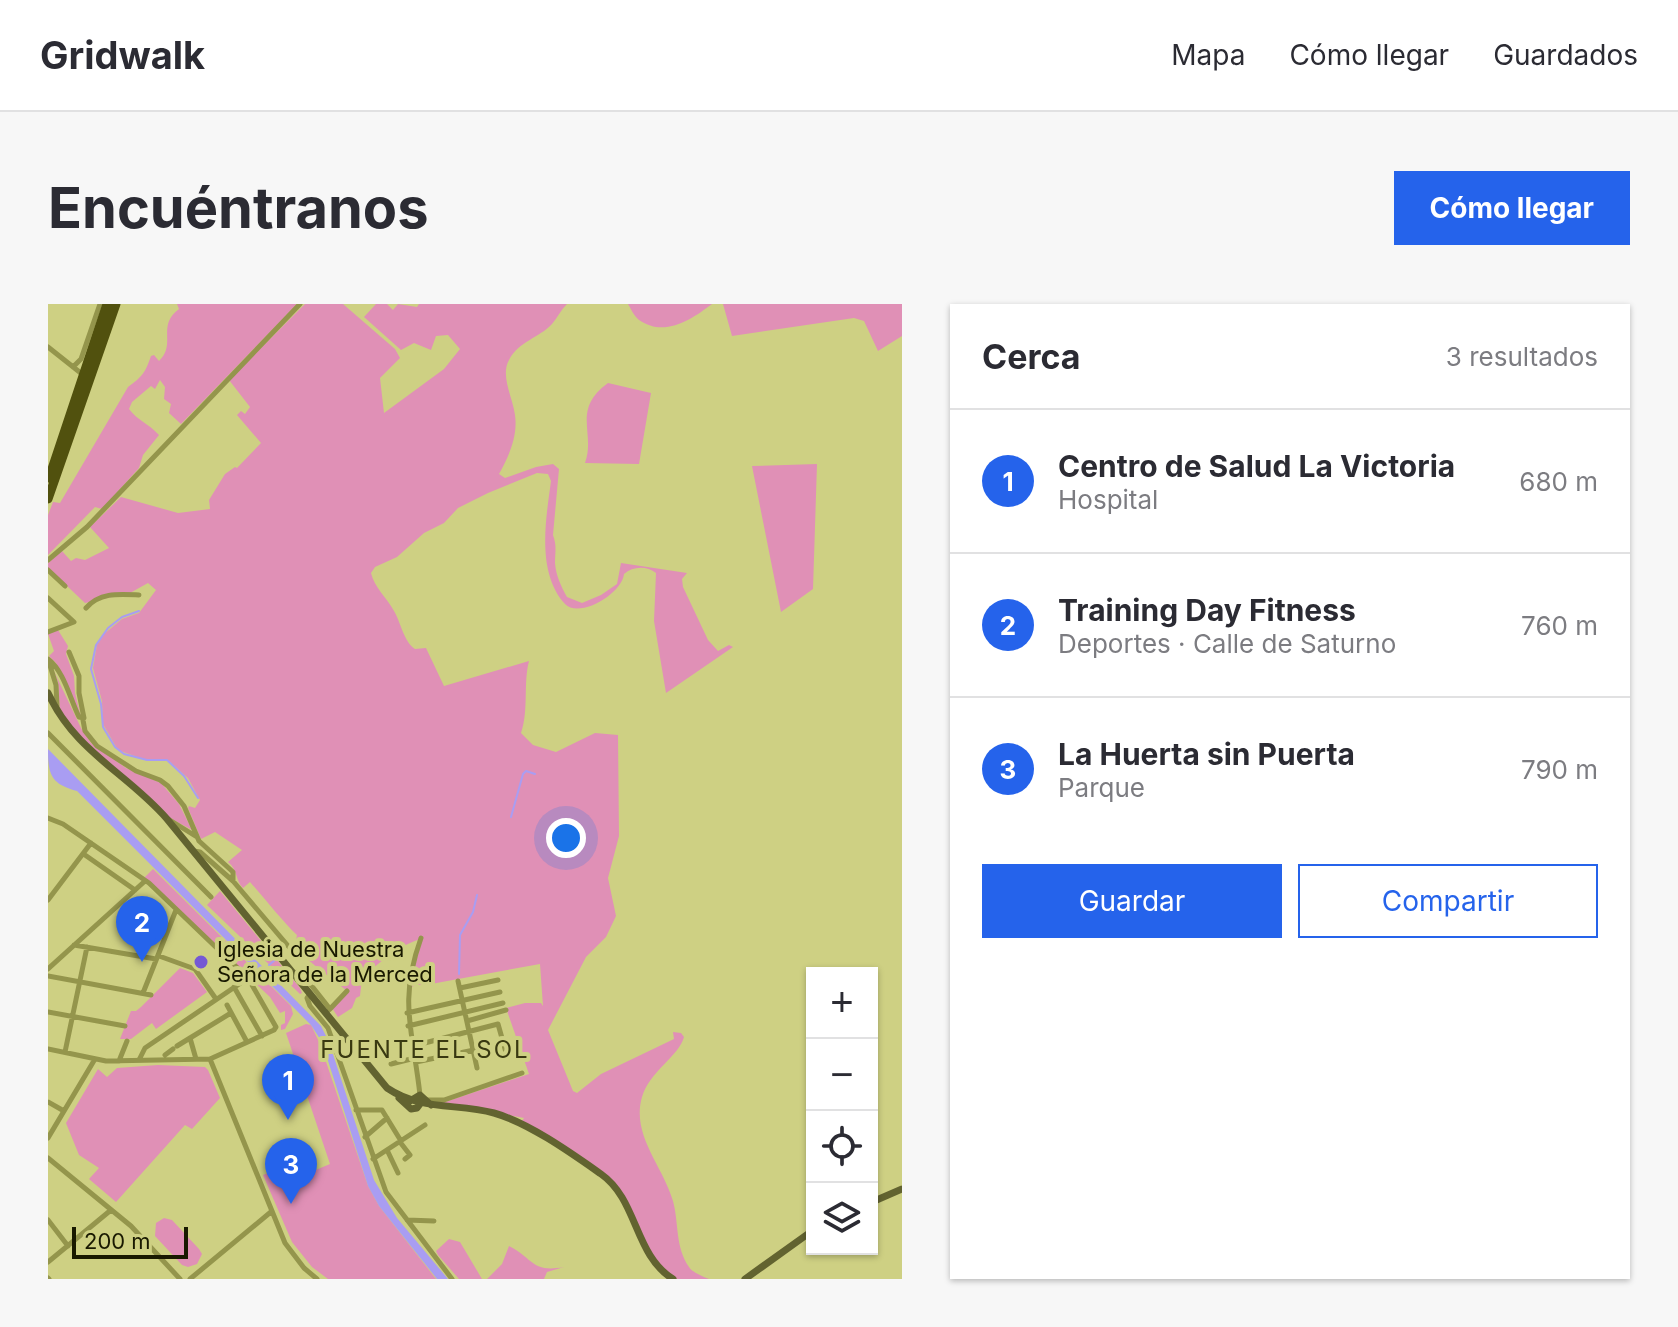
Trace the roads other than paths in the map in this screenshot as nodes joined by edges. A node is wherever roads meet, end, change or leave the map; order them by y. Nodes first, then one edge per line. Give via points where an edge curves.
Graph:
1 (100, 304) edge
2 (107, 304) edge
3 (116, 304) edge
4 (300, 304) edge
5 (106, 333) junction
6 (48, 347) edge
7 (73, 367) junction
8 (83, 375) junction
9 (76, 420) junction
10 (48, 481) edge
11 (48, 499) edge
12 (48, 560) edge
13 (48, 570) edge
14 (65, 586) dead end
15 (139, 595) dead end
16 (48, 598) edge
17 (86, 608) dead end
18 (48, 632) edge
19 (69, 652) dead end
20 (48, 659) edge
21 (51, 692) edge
22 (83, 720) junction
23 (48, 733) edge
24 (48, 818) edge
25 (167, 819) junction
26 (198, 838) junction
27 (91, 843) junction
28 (193, 851) junction
29 (85, 855) junction
30 (145, 881) junction
31 (233, 881) junction
32 (135, 890) junction
33 (211, 897) dead end
34 (48, 900) edge
35 (175, 912) junction
36 (182, 920) junction
37 (171, 923) junction
38 (421, 938) dead end
39 (74, 945) junction
40 (87, 947) junction
41 (289, 947) dead end
42 (157, 957) junction
43 (48, 969) edge
44 (293, 973) junction
45 (48, 976) edge
46 (248, 978) junction
47 (498, 980) dead end
48 (458, 981) dead end
49 (80, 982) junction
50 (234, 987) junction
51 (460, 988) junction
52 (347, 991) dead end
53 (500, 992) dead end
54 (143, 993) junction
55 (310, 994) junction
56 (151, 995) dead end
57 (216, 999) junction
58 (463, 1000) junction
59 (503, 1003) dead end
60 (227, 1005) dead end
61 (506, 1010) dead end
62 (328, 1011) junction
63 (48, 1012) edge
64 (465, 1012) junction
65 (231, 1013) junction
66 (407, 1013) junction
67 (73, 1016) junction
68 (467, 1021) junction
69 (125, 1026) dead end
70 (408, 1026) junction
71 (470, 1032) junction
72 (262, 1036) junction
73 (190, 1038) junction
74 (127, 1041) dead end
75 (247, 1042) junction
76 (413, 1046) junction
77 (48, 1049) edge
78 (474, 1050) junction
79 (65, 1052) junction
80 (165, 1055) dead end
81 (507, 1056) dead end
82 (95, 1059) junction
83 (196, 1059) junction
84 (210, 1059) junction
85 (139, 1060) junction
86 (416, 1060) junction
87 (119, 1061) junction
88 (391, 1064) dead end
89 (477, 1068) dead end
90 (522, 1073) dead end
91 (394, 1093) junction
92 (422, 1100) junction
93 (48, 1102) edge
94 (356, 1110) junction
95 (64, 1111) junction
96 (387, 1118) junction
97 (425, 1125) dead end
98 (365, 1137) junction
99 (48, 1138) edge
100 (401, 1141) junction
101 (388, 1152) junction
102 (48, 1158) edge
103 (373, 1159) junction
104 (405, 1159) dead end
105 (398, 1173) dead end
106 (902, 1189) edge
107 (878, 1199) edge
108 (111, 1210) junction
109 (272, 1211) junction
110 (48, 1220) edge
111 (406, 1220) junction
112 (434, 1221) dead end
113 (806, 1235) edge
114 (68, 1246) junction
115 (48, 1262) edge
116 (180, 1279) edge
117 (190, 1279) edge
118 (317, 1279) edge
119 (452, 1279) edge
120 (673, 1279) edge
121 (745, 1279) edge

1 - 7 street via 81,359
2 - 8 highway
3 - 5 highway
4 - 12 street via 87,527
5 - 8 highway
5 - 9 highway
6 - 7 street
7 - 8 street
8 - 9 highway
8 - 10 highway
9 - 11 highway
13 - 14 street
15 - 17 street via 111,594
16 - 18 street via 74,622
19 - 22 street via 79,676
20 - 21 street
20 - 22 street
21 - 25 main road via 59,716
22 - 26 street via 97,746 160,780 180,798
23 - 33 street
24 - 27 street
25 - 26 street
25 - 28 main road
26 - 31 street via 233,872
27 - 29 street
27 - 30 street
28 - 31 street
28 - 44 main road
29 - 32 street
29 - 34 street
30 - 32 street
30 - 35 street
31 - 41 street
32 - 39 street
35 - 36 street
35 - 37 street
36 - 37 street
36 - 46 street
37 - 42 street
38 - 66 street via 408,976
39 - 40 street
39 - 43 street
40 - 42 street
40 - 49 street
42 - 54 street
42 - 57 street via 195,969
44 - 55 main road
44 - 62 street via 300,971
45 - 49 street
46 - 50 street
46 - 72 street via 276,1027
47 - 51 street
48 - 51 street
49 - 54 street
49 - 67 street
50 - 57 street
50 - 72 street
51 - 58 street
52 - 62 street
53 - 58 street
54 - 56 street
55 - 62 main road
55 - 94 street via 310,1006 328,1028
57 - 85 street via 145,1048
58 - 64 street
58 - 66 street
59 - 64 street
60 - 65 street
61 - 68 street
62 - 91 main road
63 - 67 street
64 - 68 street
64 - 70 street
65 - 73 street
65 - 75 street
66 - 70 street
67 - 69 street
67 - 79 street
68 - 71 street
70 - 76 street
71 - 76 street
71 - 78 street
71 - 81 street via 498,1024
72 - 75 street
73 - 80 street
73 - 83 street
74 - 87 street
75 - 84 street
76 - 86 street
77 - 79 street
78 - 86 street
78 - 89 street
79 - 82 street
82 - 87 street
82 - 95 street
83 - 84 street
83 - 85 street
84 - 109 street
85 - 87 street
86 - 88 street
86 - 92 street
90 - 92 street via 444,1100
91 - 92 main road
91 - 92 main road via 411,1109
92 - 120 main road via 434,1107 506,1117 602,1175 619,1192 652,1260
93 - 95 street
94 - 96 street via 382,1110
94 - 98 street
95 - 99 street
96 - 98 street
96 - 100 street
97 - 100 street
98 - 103 street
100 - 101 street
100 - 104 street via 410,1155
101 - 103 street
101 - 105 street
102 - 108 street
103 - 111 street via 386,1192
106 - 107 main road
108 - 114 street
108 - 116 street
109 - 117 street
109 - 118 street via 290,1251
110 - 114 street
111 - 112 street
111 - 119 street
113 - 121 main road
114 - 115 street

